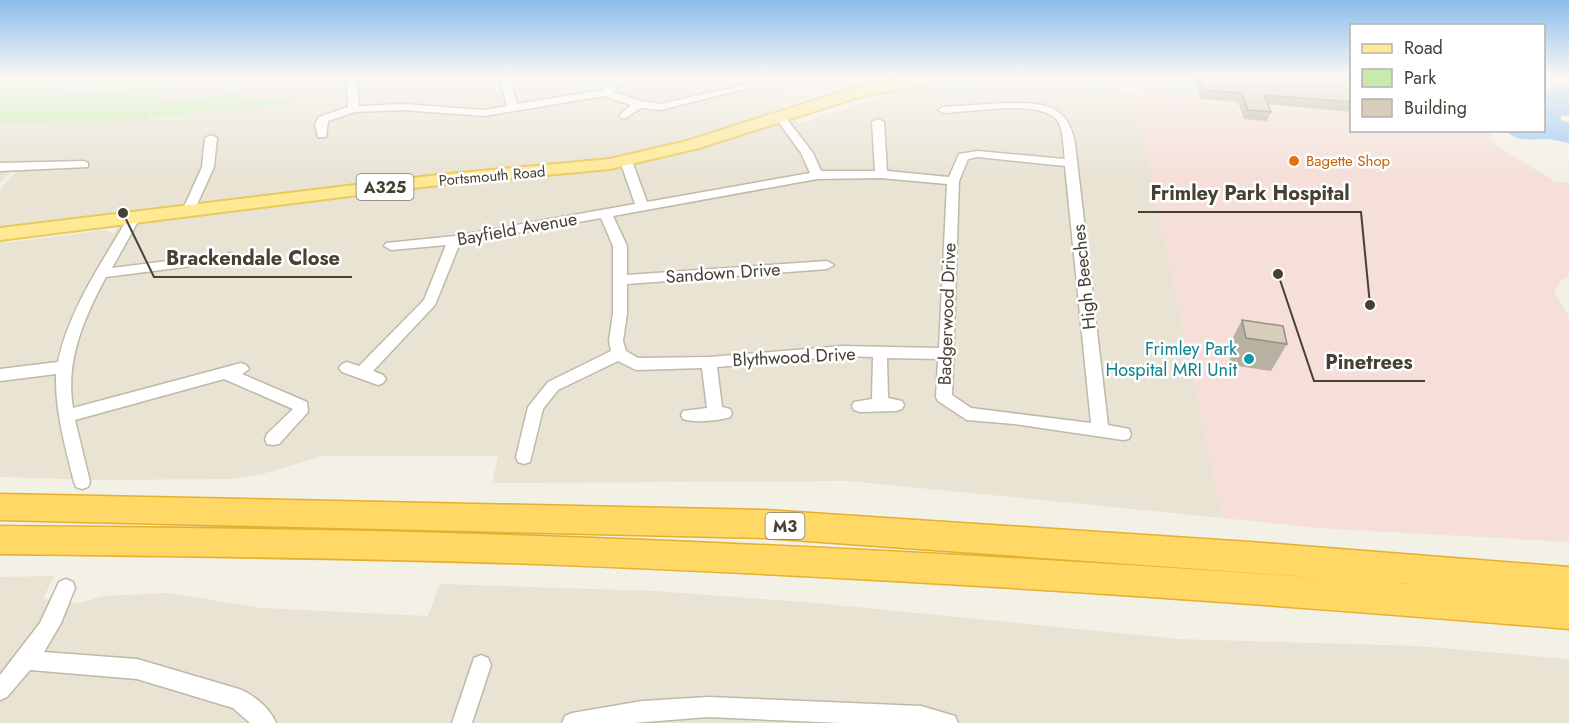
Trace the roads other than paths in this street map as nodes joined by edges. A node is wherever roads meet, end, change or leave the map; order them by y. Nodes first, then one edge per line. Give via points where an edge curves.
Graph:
1 (349, 111) edge
2 (453, 111) edge
3 (500, 111) edge
4 (631, 111) edge
5 (796, 111) edge
6 (945, 111) edge
7 (983, 111) edge
8 (1058, 111) edge
9 (624, 116) dead end
10 (779, 116) junction
11 (877, 122) dead end
12 (322, 135) dead end
13 (211, 138) dead end
14 (626, 161) junction
15 (1071, 163) junction
16 (84, 165) dead end
17 (0, 167) edge
18 (881, 174) junction
19 (817, 175) junction
20 (953, 181) junction
21 (642, 206) junction
22 (189, 209) junction
23 (606, 214) junction
24 (135, 216) junction
25 (0, 234) edge
26 (455, 240) junction
27 (392, 244) dead end
28 (231, 257) dead end
29 (827, 266) dead end
30 (104, 273) junction
31 (620, 280) junction
32 (620, 354) junction
33 (880, 354) junction
34 (945, 354) junction
35 (709, 362) junction
36 (64, 367) junction
37 (0, 375) edge
38 (378, 379) dead end
39 (860, 406) dead end
40 (689, 415) dead end
41 (67, 416) junction
42 (1100, 430) junction
43 (1123, 434) dead end
44 (273, 439) dead end
45 (524, 457) dead end
46 (82, 482) dead end
47 (0, 507) edge
48 (0, 540) edge
49 (1569, 582) edge
50 (66, 588) dead end
51 (1569, 613) edge
52 (28, 660) junction
53 (481, 665) dead end
54 (0, 690) edge
55 (266, 723) edge
56 (462, 723) edge
57 (573, 723) edge
58 (948, 723) edge

1 - 12 street via 323,119
2 - 3 street
4 - 9 street
5 - 10 main road, Portsmouth Road / A325
6 - 7 street, High Beeches via 957,115
8 - 15 street, High Beeches
10 - 14 main road, Portsmouth Road / A325
10 - 19 street via 807,153
11 - 18 street
13 - 22 street via 208,167
14 - 21 street
14 - 22 main road, Portsmouth Road / A325
15 - 20 street, Badgerwood Drive via 963,156
15 - 42 street, High Beeches
16 - 17 street
18 - 19 street, Bayfield Avenue
18 - 20 street, Bayfield Avenue
19 - 21 street, Bayfield Avenue
20 - 34 street, Badgerwood Drive
21 - 23 street, Bayfield Avenue
22 - 24 main road, Portsmouth Road / A325
23 - 26 street, Bayfield Avenue
23 - 31 street via 620,246
24 - 25 main road, Portsmouth Road / A325
24 - 30 street
26 - 27 street, Bayfield Avenue
26 - 38 street via 430,302 355,370
28 - 30 street
29 - 31 street, Sandown Drive
30 - 36 street via 77,319
31 - 32 street via 616,341
32 - 35 street, Blythwood Drive via 636,364
32 - 45 street via 553,386 536,407
33 - 34 street, Blythwood Drive
33 - 35 street, Blythwood Drive via 843,351
33 - 39 street, Blythwood Drive via 888,404
34 - 42 street, Badgerwood Drive via 944,397 967,414
35 - 40 street, Blythwood Drive via 719,413
36 - 37 street
36 - 41 street via 62,391
41 - 44 street via 234,371 301,406 300,412
41 - 46 street
42 - 43 street, Badgerwood Drive
47 - 49 highway, M3 via 765,524
48 - 51 highway, M3 via 537,550 877,566
50 - 52 street via 60,607
52 - 54 street
52 - 55 street via 137,669 239,699
53 - 56 street
57 - 58 street via 642,711 708,707 921,716

